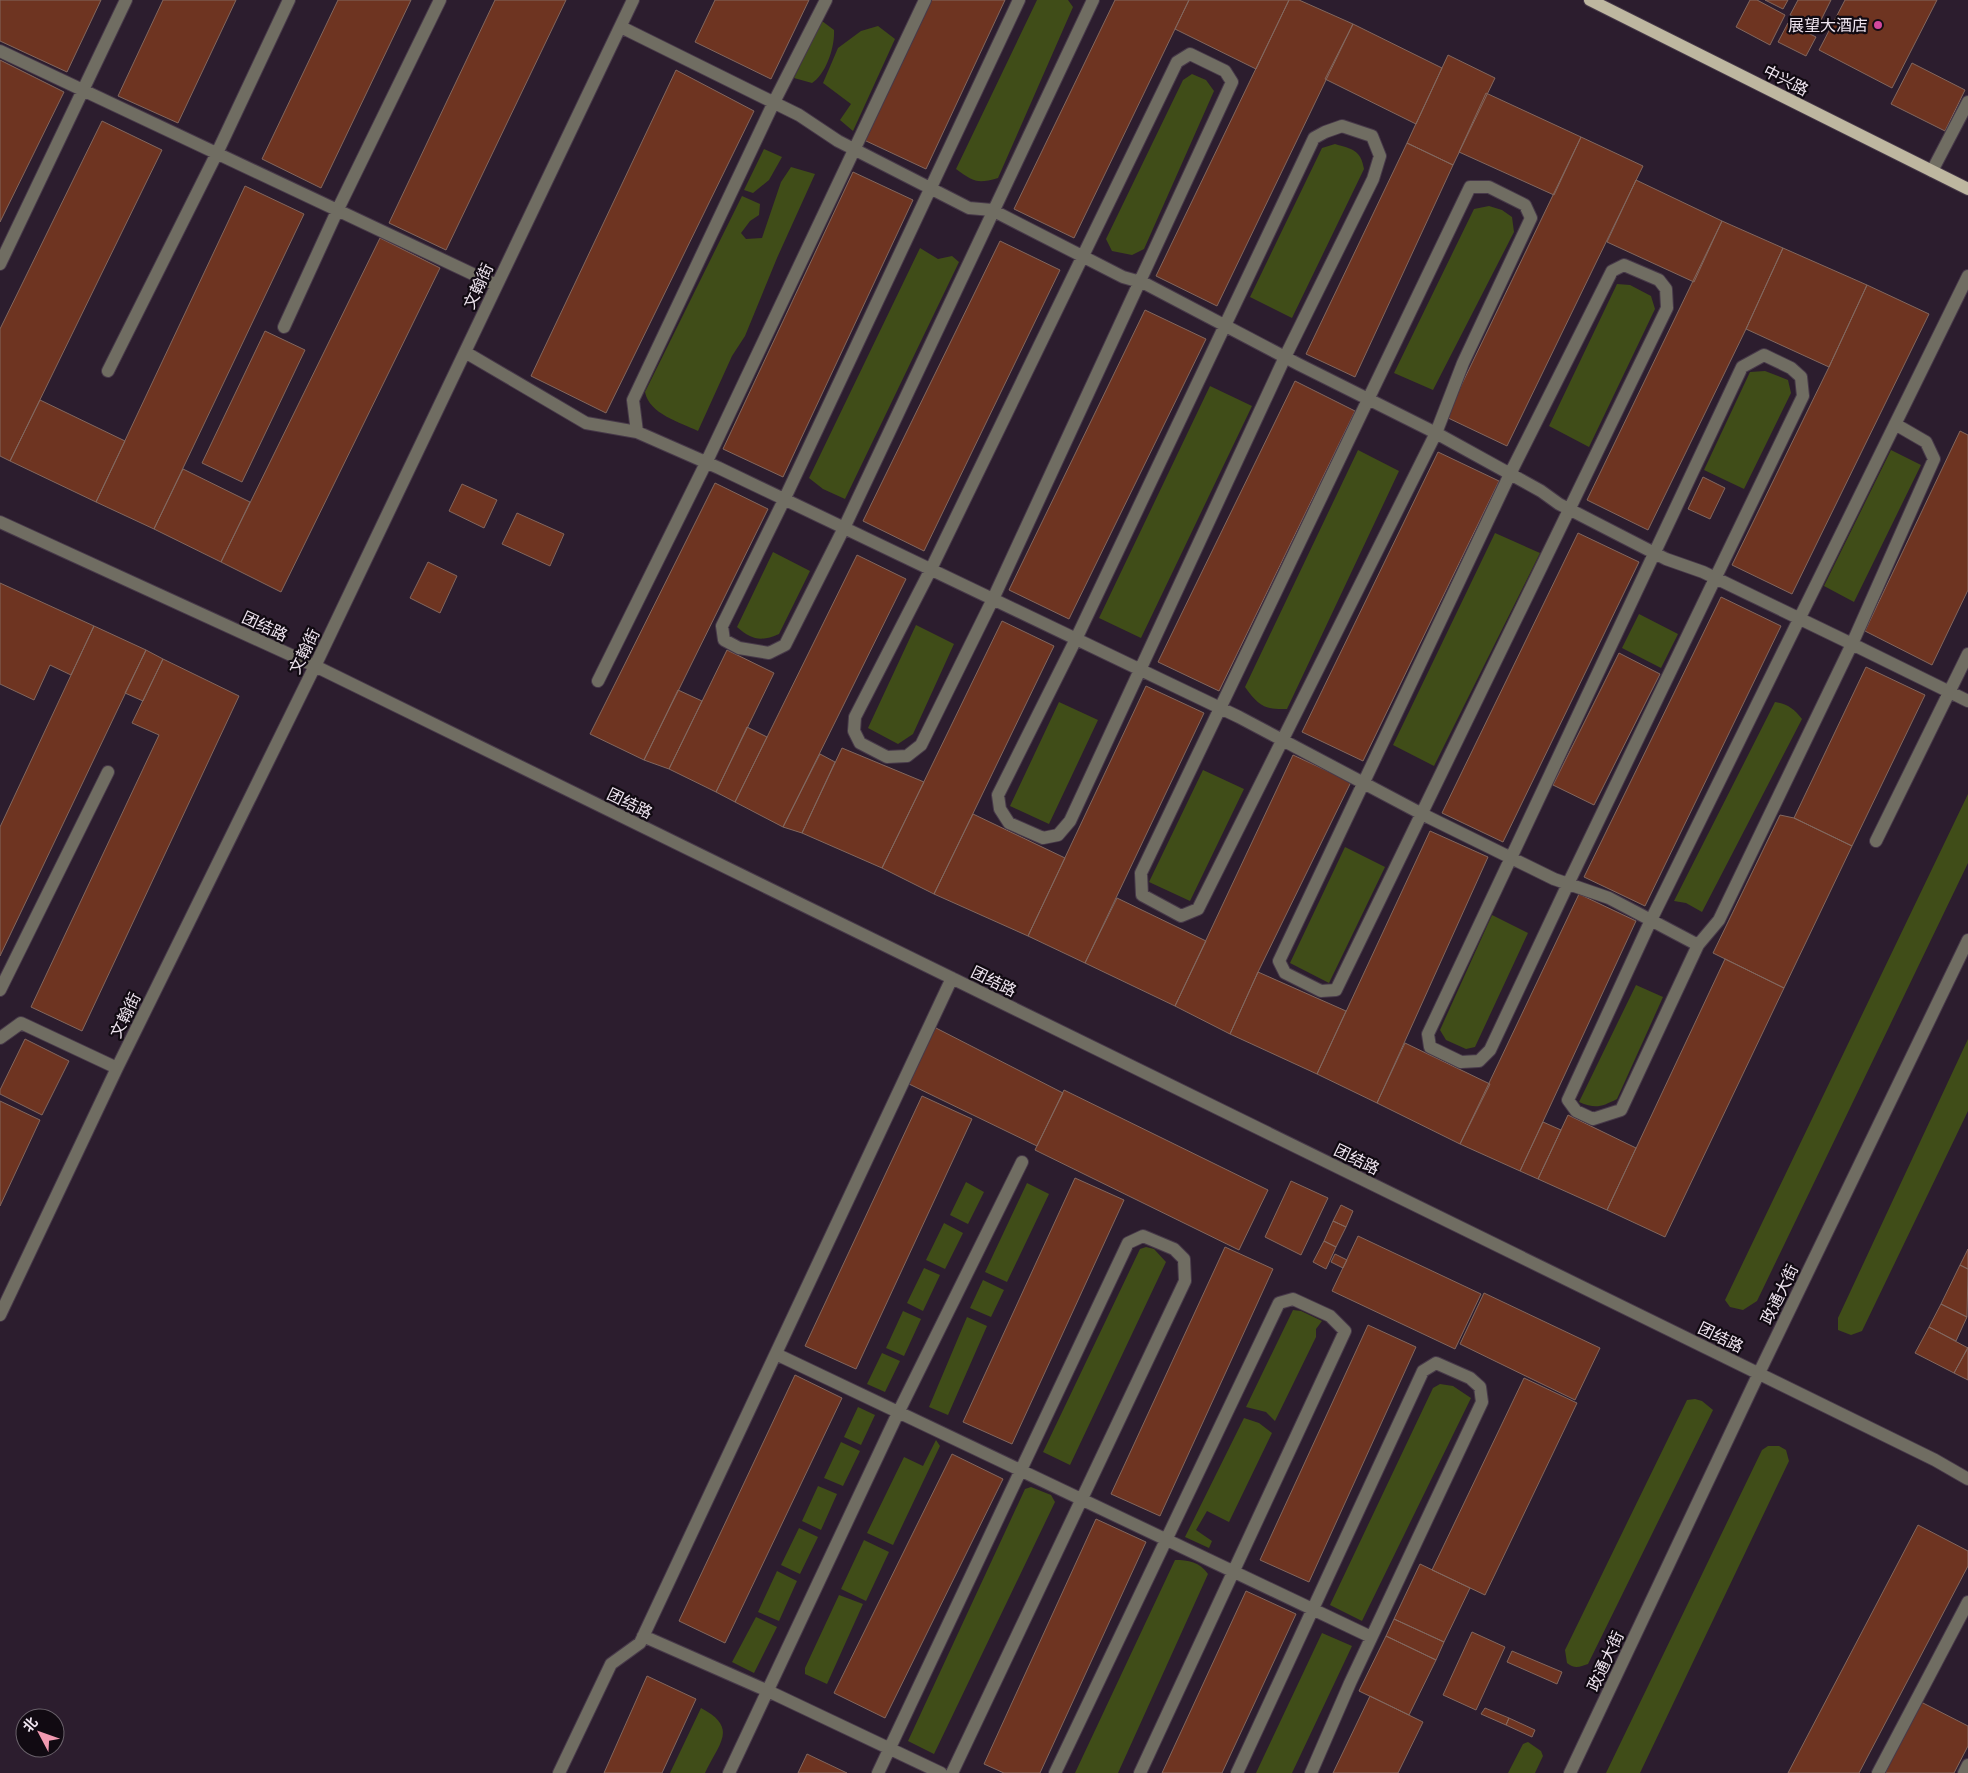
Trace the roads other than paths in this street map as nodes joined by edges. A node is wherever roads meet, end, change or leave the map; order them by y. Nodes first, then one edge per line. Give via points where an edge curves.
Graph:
1 (126, 0) edge
2 (289, 0) edge
3 (440, 0) edge
4 (633, 0) edge
5 (826, 0) edge
6 (925, 0) edge
7 (1019, 0) edge
8 (1093, 0) edge
9 (1590, 0) edge
10 (621, 27) junction
11 (0, 51) edge
12 (83, 90) junction
13 (774, 102) junction
14 (1968, 102) edge
15 (853, 148) junction
16 (217, 153) junction
17 (1932, 171) junction
18 (930, 188) junction
19 (1968, 189) edge
20 (338, 209) junction
21 (992, 210) junction
22 (1082, 256) junction
23 (0, 264) edge
24 (1968, 276) edge
25 (1139, 281) junction
26 (496, 285) junction
27 (1226, 326) junction
28 (284, 327) dead end
29 (465, 352) junction
30 (1285, 357) junction
31 (108, 371) dead end
32 (1367, 398) junction
33 (1895, 424) junction
34 (637, 432) junction
35 (1436, 433) junction
36 (706, 463) junction
37 (1510, 474) junction
38 (784, 500) junction
39 (1568, 509) junction
40 (0, 522) edge
41 (844, 528) junction
42 (1655, 553) junction
43 (931, 569) junction
44 (1715, 577) junction
45 (993, 599) junction
46 (1800, 618) junction
47 (1076, 639) junction
48 (1852, 644) junction
49 (1968, 654) edge
50 (315, 666) junction
51 (1140, 669) junction
52 (598, 681) dead end
53 (1950, 692) junction
54 (1968, 701) edge
55 (1221, 708) junction
56 (1284, 740) junction
57 (108, 772) dead end
58 (1364, 783) junction
59 (1422, 814) junction
60 (1876, 841) dead end
61 (1511, 857) junction
62 (1568, 884) junction
63 (1651, 920) junction
64 (1968, 940) edge
65 (1698, 945) junction
66 (952, 978) junction
67 (0, 990) edge
68 (0, 1038) edge
69 (117, 1068) junction
70 (1022, 1162) dead end
71 (0, 1315) edge
72 (776, 1354) junction
73 (1759, 1373) junction
74 (898, 1413) junction
75 (1020, 1471) junction
76 (1968, 1479) edge
77 (1081, 1500) junction
78 (1166, 1540) junction
79 (1233, 1572) junction
80 (1968, 1602) edge
81 (1313, 1610) junction
82 (643, 1636) junction
83 (1371, 1637) junction
84 (768, 1691) junction
85 (889, 1748) junction
86 (1968, 1764) edge
87 (559, 1773) edge
88 (729, 1773) edge
89 (878, 1773) edge
90 (941, 1773) edge
91 (952, 1773) edge
92 (1055, 1773) edge
93 (1140, 1773) edge
94 (1237, 1773) edge
95 (1311, 1773) edge
96 (1570, 1773) edge
97 (1878, 1773) edge
98 (1964, 1773) edge

1 - 12 street
2 - 16 street
3 - 20 street
4 - 10 street, 文翰街
5 - 13 street
6 - 15 street
7 - 18 street
8 - 21 street
9 - 17 main road, 中兴路
10 - 13 street
10 - 26 street, 文翰街
11 - 12 street
12 - 16 street
12 - 23 street
13 - 15 street
13 - 34 street via 633,400
14 - 17 street
15 - 18 street
15 - 36 street
16 - 20 street
16 - 31 street
17 - 19 main road, 中兴路
18 - 21 street via 969,208
18 - 38 street
20 - 26 street
20 - 28 street
21 - 22 street
21 - 41 street
22 - 25 street via 1123,277
22 - 25 street via 1177,62 1190,54 1225,71 1232,82
22 - 43 street
24 - 33 street
25 - 27 street
25 - 45 street
26 - 29 street, 文翰街
27 - 30 street
27 - 30 street via 1314,138 1342,126 1372,136 1380,156 1373,179
27 - 47 street
29 - 34 street via 586,423
29 - 50 street, 文翰街
30 - 32 street
30 - 51 street
32 - 35 street
32 - 35 street via 1470,186 1490,187 1526,205 1531,218 1463,363
32 - 55 street
33 - 46 street
33 - 48 street via 1926,442 1934,459
34 - 36 street
35 - 37 street
35 - 56 street
36 - 38 street
36 - 52 street
37 - 39 street
37 - 39 street via 1612,271 1624,264 1659,280 1666,289 1667,308
37 - 58 street
38 - 41 street
38 - 41 street via 722,626 724,640 739,648 769,653 785,645
39 - 42 street
39 - 59 street
40 - 50 street, 团结路
41 - 43 street
42 - 44 street
42 - 44 street via 1742,367 1764,355 1792,368 1801,377 1803,396
42 - 61 street
43 - 45 street
43 - 45 street via 855,717 854,731 860,743 887,757 907,756 922,745
44 - 46 street
44 - 62 street
45 - 47 street
46 - 48 street
46 - 63 street
47 - 51 street
47 - 51 street via 998,795 1000,809 1009,823 1043,838 1058,835 1070,821
48 - 53 street
48 - 65 street via 1720,920
49 - 53 street
50 - 66 street, 团结路
50 - 69 street, 文翰街
51 - 55 street
53 - 54 street
53 - 60 street
55 - 56 street
55 - 56 street via 1141,873 1142,895 1182,916 1198,909
56 - 58 street
57 - 67 street
58 - 59 street
58 - 59 street via 1279,961 1285,973 1321,991 1336,990
59 - 61 street
61 - 62 street
61 - 62 street via 1428,1034 1430,1047 1461,1062 1479,1061 1490,1050
62 - 63 street via 1609,898
63 - 65 street
63 - 65 street via 1568,1100 1576,1111 1593,1119 1621,1110
64 - 73 street, 政通大街
66 - 72 street
66 - 73 street, 团结路
68 - 69 street via 21,1023
69 - 71 street, 文翰街
70 - 74 street
72 - 74 street
72 - 82 street
73 - 76 street, 团结路
73 - 96 street, 政通大街
74 - 75 street
74 - 84 street
75 - 77 street
75 - 77 street via 1128,1243 1143,1236 1174,1249 1184,1258 1185,1281
75 - 85 street
77 - 78 street
77 - 91 street
78 - 79 street
78 - 79 street via 1279,1303 1293,1299 1330,1316 1345,1331
78 - 92 street
79 - 81 street
79 - 93 street
80 - 97 street
81 - 83 street
81 - 83 street via 1423,1371 1436,1363 1470,1378 1480,1387 1482,1402
81 - 94 street
82 - 84 street
82 - 87 street via 640,1644 611,1664
83 - 95 street
84 - 85 street
84 - 88 street
85 - 89 street
85 - 90 street
86 - 98 street

